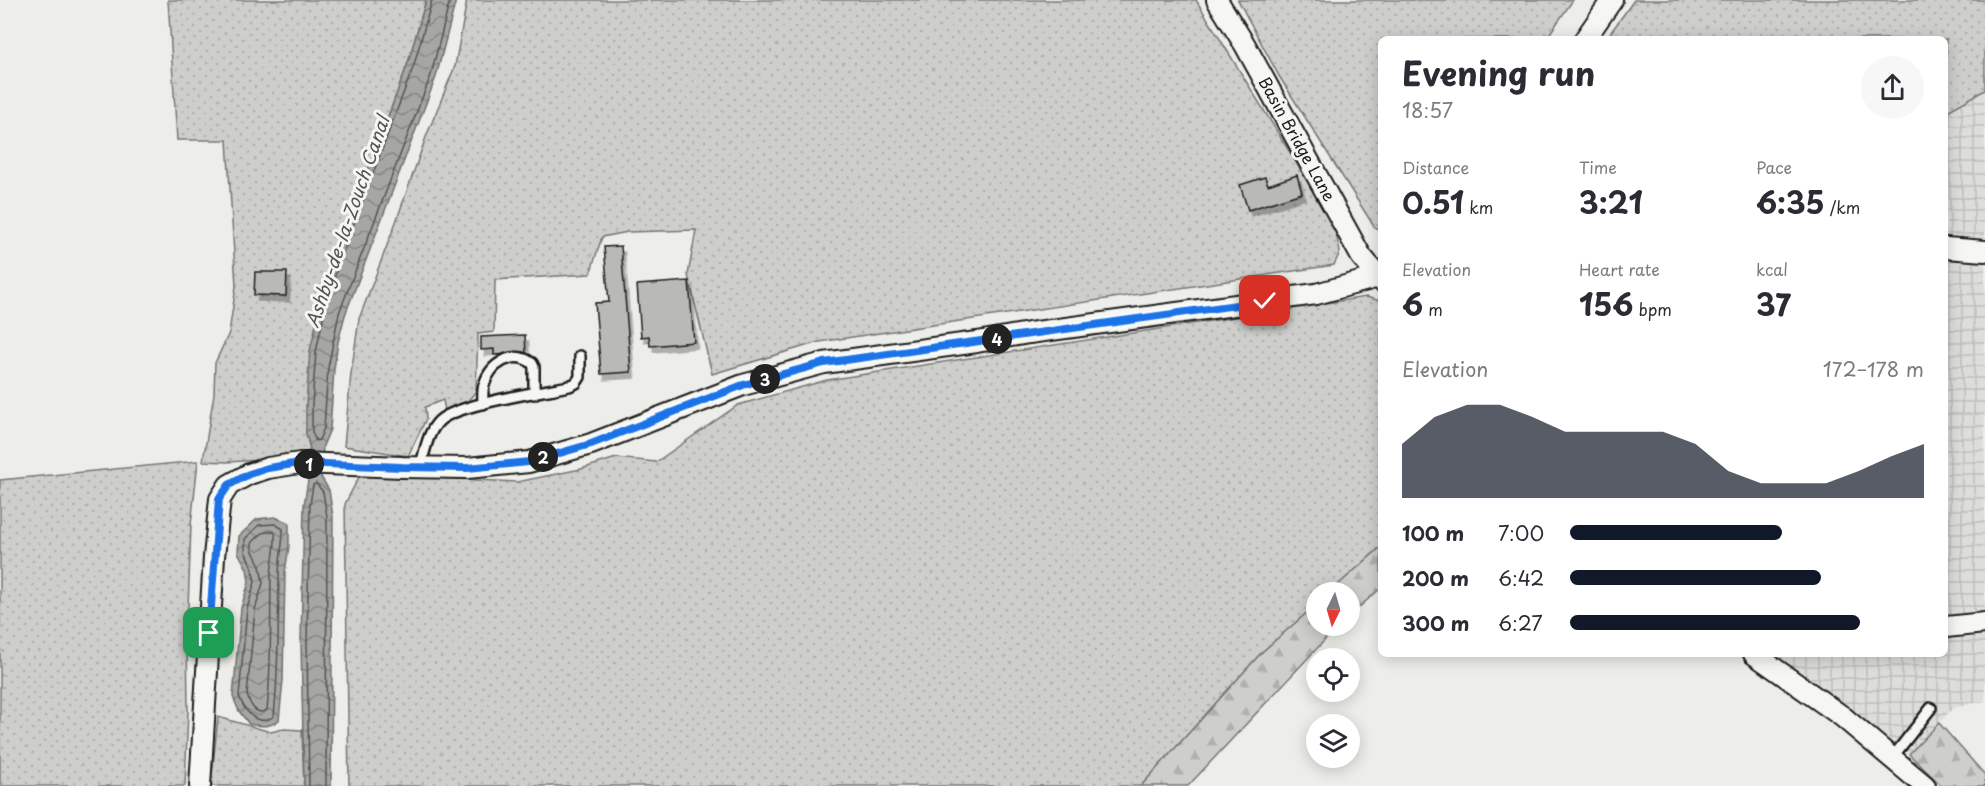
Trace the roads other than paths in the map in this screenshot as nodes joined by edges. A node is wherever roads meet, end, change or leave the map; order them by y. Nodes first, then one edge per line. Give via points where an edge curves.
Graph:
1 (1217, 0) edge
2 (1612, 0) edge
3 (1587, 36) edge
4 (1948, 248) edge
5 (1985, 251) edge
6 (1378, 276) edge
7 (1378, 278) edge
8 (580, 356) dead end
9 (534, 394) junction
10 (483, 404) junction
11 (420, 468) junction
12 (1985, 623) edge
13 (1948, 627) edge
14 (1758, 657) edge
15 (1931, 708) dead end
16 (1892, 758) junction
17 (200, 786) edge
18 (1925, 786) edge

1 - 6 street, Basin Bridge Lane via 1361,256
2 - 3 street
4 - 5 street
7 - 11 street via 1316,294 824,363 743,385 591,444 529,462
8 - 9 lane via 581,372 576,383
9 - 10 lane
9 - 10 lane via 532,363 514,357 498,364 490,373
10 - 11 lane via 441,419 433,429
11 - 17 street via 300,463 249,474 229,485 219,499
12 - 13 street
14 - 16 street via 1843,717
15 - 16 lane
16 - 18 street

